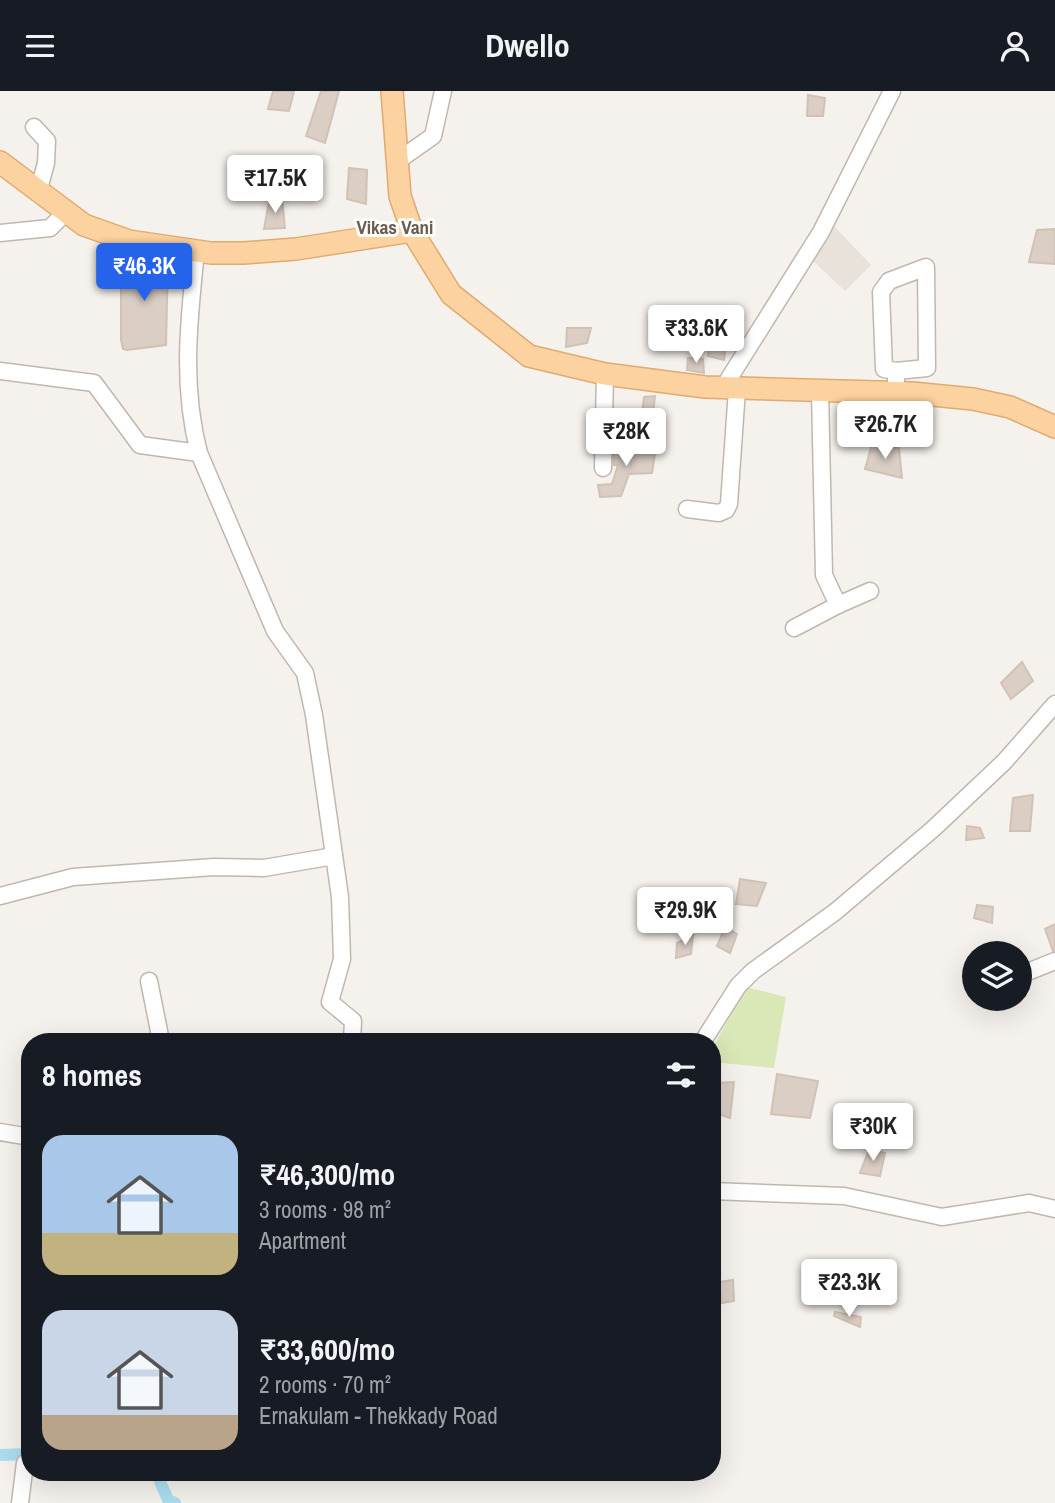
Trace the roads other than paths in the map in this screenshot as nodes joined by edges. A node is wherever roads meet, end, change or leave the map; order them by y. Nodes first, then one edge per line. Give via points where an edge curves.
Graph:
1 (392, 91) edge
2 (443, 91) edge
3 (892, 91) edge
4 (34, 127) dead end
5 (0, 162) edge
6 (396, 162) junction
7 (38, 193) junction
8 (66, 212) junction
9 (412, 231) junction
10 (0, 233) edge
11 (196, 251) junction
12 (0, 371) edge
13 (896, 371) junction
14 (605, 374) junction
15 (730, 388) junction
16 (820, 392) junction
17 (896, 393) junction
18 (1055, 427) edge
19 (199, 453) junction
20 (603, 468) dead end
21 (687, 509) dead end
22 (870, 591) dead end
23 (838, 605) junction
24 (794, 628) dead end
25 (1055, 703) edge
26 (334, 856) junction
27 (0, 896) edge
28 (1055, 961) edge
29 (1032, 970) edge
30 (149, 981) dead end
31 (159, 1033) edge
32 (353, 1033) edge
33 (708, 1033) edge
34 (0, 1132) edge
35 (21, 1136) edge
36 (721, 1191) edge
37 (1055, 1209) edge
38 (23, 1481) edge
39 (20, 1503) edge

1 - 6 main road
2 - 6 street via 433,136
3 - 15 street via 821,232
4 - 7 street via 47,141
5 - 7 main road
6 - 9 main road via 400,196
7 - 8 main road
8 - 10 street via 50,228
8 - 11 main road via 113,237
9 - 11 main road via 273,251
9 - 14 main road via 451,294 529,356
11 - 19 street via 186,363
12 - 19 street via 94,383 140,445
13 - 13 street via 884,369 881,292 889,281 926,267 927,368
13 - 17 street
14 - 15 main road
14 - 20 street
15 - 16 main road
15 - 21 street via 729,504 719,513
16 - 17 main road
16 - 23 street via 824,575
17 - 18 main road via 973,399 1010,407
19 - 26 street via 275,631 305,673
22 - 23 street
23 - 24 street
25 - 33 street via 1004,762 923,837 835,912 753,971
26 - 27 street via 264,868 73,877
26 - 32 street via 342,959 330,1002 354,1021
28 - 29 street
30 - 31 street
34 - 35 street
36 - 37 street via 844,1196 942,1217 1029,1203
38 - 39 street

